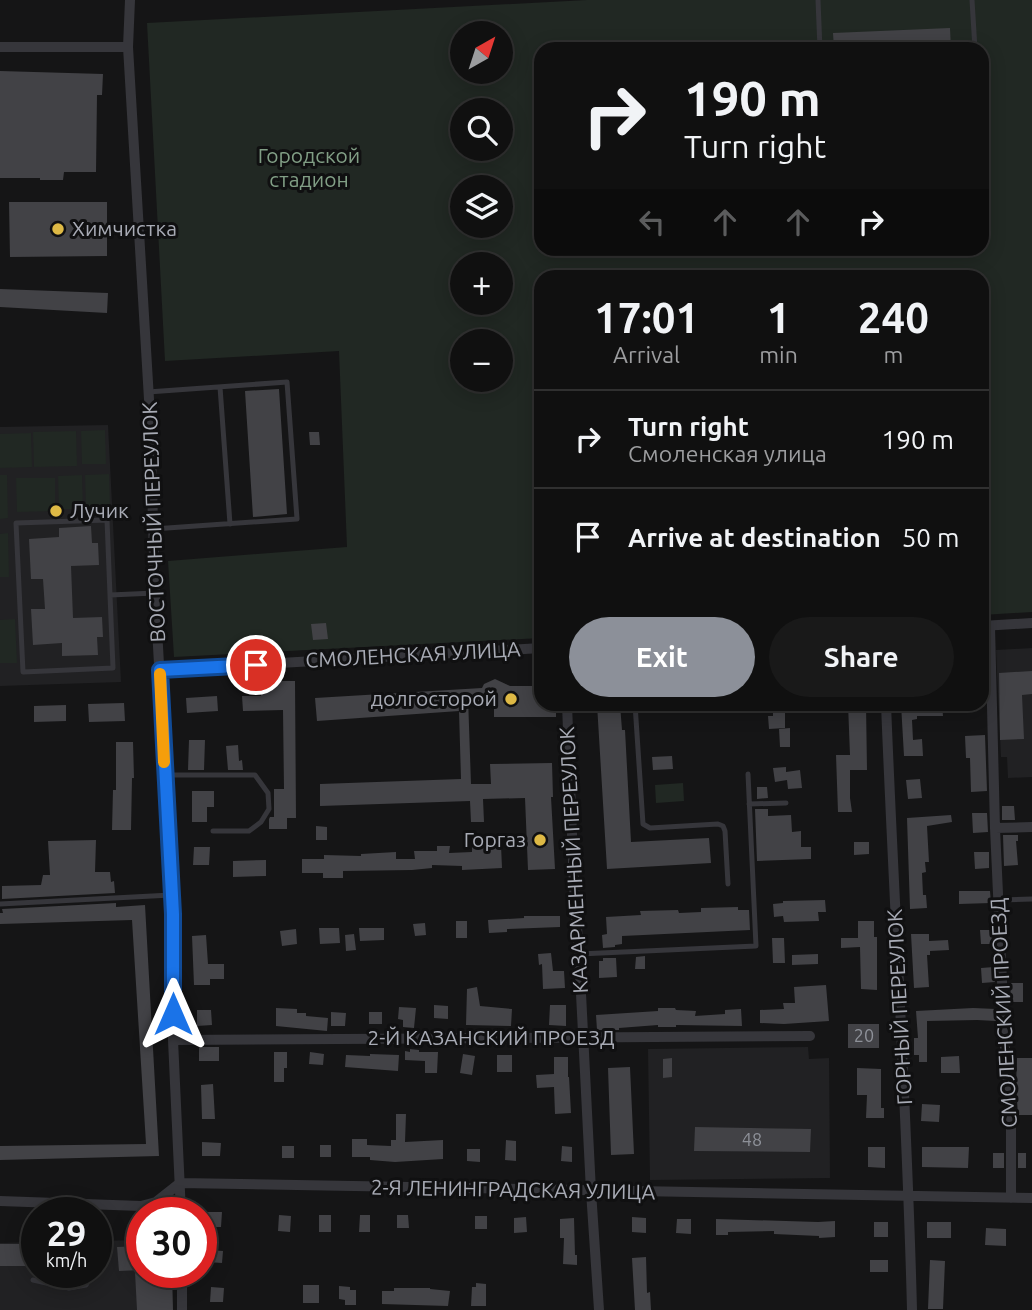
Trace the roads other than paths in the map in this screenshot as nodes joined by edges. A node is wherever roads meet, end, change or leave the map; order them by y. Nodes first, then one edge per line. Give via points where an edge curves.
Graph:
1 (130, 0) edge
2 (818, 0) edge
3 (972, 0) edge
4 (820, 42) edge
5 (975, 42) edge
6 (0, 47) edge
7 (128, 47) junction
8 (220, 387) junction
9 (148, 392) junction
10 (230, 524) junction
11 (153, 529) junction
12 (155, 593) junction
13 (110, 595) junction
14 (1032, 624) edge
15 (989, 626) edge
16 (534, 648) edge
17 (160, 670) junction
18 (989, 693) edge
19 (566, 711) edge
20 (635, 711) edge
21 (886, 711) edge
22 (748, 774) dead end
23 (164, 775) junction
24 (786, 803) dead end
25 (749, 804) junction
26 (1032, 827) edge
27 (995, 828) junction
28 (213, 831) dead end
29 (728, 884) dead end
30 (171, 895) junction
31 (1032, 899) edge
32 (998, 900) junction
33 (0, 904) edge
34 (579, 954) junction
35 (810, 1036) dead end
36 (583, 1038) junction
37 (173, 1040) junction
38 (180, 1183) junction
39 (591, 1191) junction
40 (180, 1197) edge
41 (909, 1197) junction
42 (1011, 1198) junction
43 (1032, 1199) edge
44 (0, 1201) edge
45 (21, 1203) edge
46 (112, 1207) edge
47 (182, 1288) edge
48 (182, 1310) edge
49 (599, 1310) edge
50 (912, 1310) edge

1 - 7 street, ВОСТОЧНЫЙ ПЕРЕУЛОК
2 - 4 lane
3 - 5 lane
6 - 7 street
7 - 9 street, ВОСТОЧНЫЙ ПЕРЕУЛОК
8 - 9 lane
8 - 10 lane
8 - 10 lane via 287,382 296,519
9 - 11 street, ВОСТОЧНЫЙ ПЕРЕУЛОК
10 - 11 lane
11 - 12 street, ВОСТОЧНЫЙ ПЕРЕУЛОК
12 - 13 lane
12 - 17 street, ВОСТОЧНЫЙ ПЕРЕУЛОК
13 - 13 lane via 113,668 23,672 16,523 107,520
14 - 15 street
16 - 17 street, СМОЛЕНСКАЯ УЛИЦА
17 - 23 street, ВОСТОЧНЫЙ ПЕРЕУЛОК
18 - 27 street, СМОЛЕНСКИЙ ПРОЕЗД
19 - 34 street, КАЗАРМЕННЫЙ ПЕРЕУЛОК
20 - 29 lane via 643,824 650,828 723,826
21 - 41 street, ГОРНЫЙ ПЕРЕУЛОК
22 - 25 lane
23 - 28 lane via 255,775 268,793 269,809 261,822 249,831
23 - 30 street, ВОСТОЧНЫЙ ПЕРЕУЛОК
24 - 25 lane
25 - 34 lane via 756,946
26 - 27 street
27 - 32 street, СМОЛЕНСКИЙ ПРОЕЗД
30 - 33 lane
30 - 37 street, ВОСТОЧНЫЙ ПЕРЕУЛОК
31 - 32 lane
32 - 42 street, СМОЛЕНСКИЙ ПРОЕЗД via 1011,1099
34 - 36 street, КАЗАРМЕННЫЙ ПЕРЕУЛОК
35 - 36 street, 2-Й КАЗАНСКИЙ ПРОЕЗД
36 - 37 street, 2-Й КАЗАНСКИЙ ПРОЕЗД
36 - 39 street, КАЗАРМЕННЫЙ ПЕРЕУЛОК
37 - 38 street, ВОСТОЧНЫЙ ПЕРЕУЛОК
38 - 39 street, 2-Я ЛЕНИНГРАДСКАЯ УЛИЦА
38 - 40 street, ВОСТОЧНЫЙ ПЕРЕУЛОК
38 - 46 street via 156,1202
39 - 41 street, 2-Я ЛЕНИНГРАДСКАЯ УЛИЦА
39 - 49 street, КАЗАРМЕННЫЙ ПЕРЕУЛОК
41 - 42 street, 2-Я ЛЕНИНГРАДСКАЯ УЛИЦА
41 - 50 street, ГОРНЫЙ ПЕРЕУЛОК
42 - 43 street, 2-Я ЛЕНИНГРАДСКАЯ УЛИЦА
44 - 45 street
47 - 48 street

